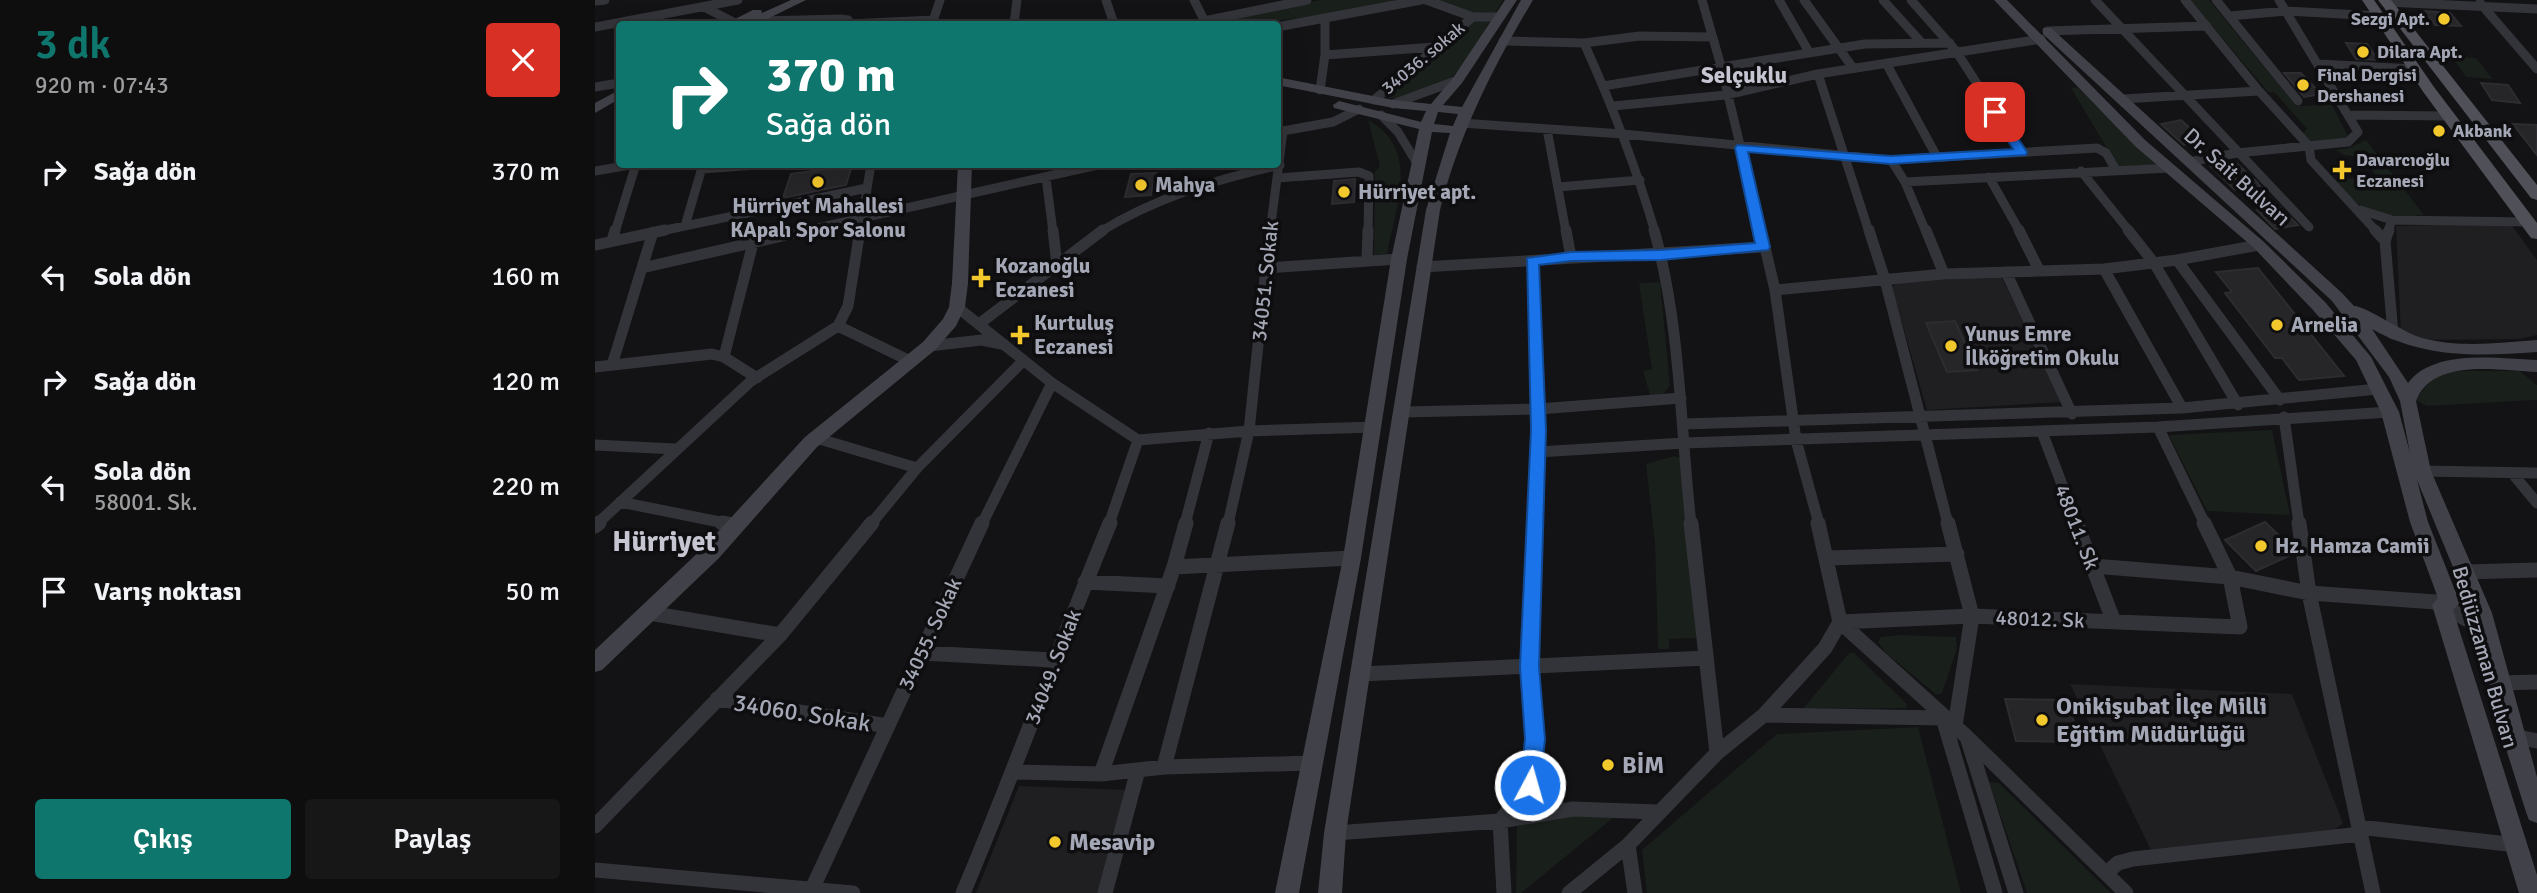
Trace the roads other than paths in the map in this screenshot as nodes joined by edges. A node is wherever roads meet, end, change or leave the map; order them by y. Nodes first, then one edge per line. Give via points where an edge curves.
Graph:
1 (604, 0) edge
2 (737, 0) edge
3 (781, 0) edge
4 (800, 0) edge
5 (940, 0) edge
6 (1017, 0) edge
7 (1105, 0) edge
8 (1194, 0) edge
9 (1307, 0) edge
10 (1423, 0) edge
11 (1511, 0) edge
12 (1527, 0) edge
13 (1702, 0) edge
14 (1779, 0) edge
15 (1804, 0) edge
16 (1883, 0) edge
17 (1911, 0) edge
18 (2000, 0) edge
19 (2016, 0) edge
20 (2095, 0) edge
21 (2185, 0) edge
22 (2215, 0) edge
23 (2261, 0) edge
24 (2279, 0) edge
25 (2368, 0) edge
26 (595, 2) edge
27 (1286, 2) edge
28 (2479, 3) edge
29 (2383, 6) edge
30 (706, 8) junction
31 (2537, 9) edge
32 (2286, 11) junction
33 (2271, 12) junction
34 (2230, 16) junction
35 (1473, 17) junction
36 (1500, 17) junction
37 (1325, 20) junction
38 (630, 21) edge
39 (728, 21) edge
40 (739, 21) edge
41 (757, 21) edge
42 (797, 21) edge
43 (848, 21) edge
44 (933, 21) edge
45 (1014, 21) edge
46 (1113, 21) edge
47 (1204, 21) edge
48 (1213, 21) edge
49 (616, 23) edge
50 (1281, 26) edge
51 (2207, 26) junction
52 (595, 27) edge
53 (2120, 30) junction
54 (2044, 35) junction
55 (1712, 37) junction
56 (1503, 41) junction
57 (1584, 43) junction
58 (1921, 43) junction
59 (1435, 47) junction
60 (1953, 47) junction
61 (1839, 48) junction
62 (1809, 52) junction
63 (1325, 55) junction
64 (1886, 63) junction
65 (2319, 64) junction
66 (1721, 66) junction
67 (1853, 68) junction
68 (2414, 69) junction
69 (2537, 69) edge
70 (1818, 74) junction
71 (1458, 80) junction
72 (1281, 82) edge
73 (616, 84) edge
74 (616, 85) edge
75 (1603, 86) junction
76 (595, 87) edge
77 (1320, 90) junction
78 (2259, 91) junction
79 (1281, 92) edge
80 (1725, 95) junction
81 (616, 96) edge
82 (2183, 96) junction
83 (595, 98) edge
84 (2122, 99) junction
85 (1374, 100) junction
86 (2298, 101) dead end
87 (1393, 104) junction
88 (1613, 106) junction
89 (595, 108) edge
90 (1359, 109) junction
91 (1433, 109) junction
92 (1381, 115) junction
93 (2348, 115) junction
94 (2448, 116) junction
95 (1461, 122) junction
96 (1426, 127) junction
97 (1546, 129) junction
98 (1281, 131) edge
99 (1623, 134) junction
100 (2142, 144) junction
101 (2169, 144) junction
102 (2309, 146) junction
103 (1741, 148) junction
104 (2021, 152) junction
105 (2237, 153) junction
106 (1845, 157) junction
107 (1937, 157) junction
108 (1891, 160) junction
109 (2189, 162) junction
110 (1418, 165) junction
111 (616, 167) edge
112 (635, 168) edge
113 (703, 168) edge
114 (870, 168) edge
115 (965, 168) edge
116 (1074, 168) edge
117 (1269, 168) edge
118 (1279, 168) edge
119 (2170, 168) junction
120 (2116, 170) junction
121 (595, 171) edge
122 (2081, 171) junction
123 (1989, 177) junction
124 (1045, 178) junction
125 (1277, 178) junction
126 (1640, 180) junction
127 (1905, 182) junction
128 (1557, 187) junction
129 (867, 188) junction
130 (2537, 195) edge
131 (964, 197) junction
132 (2354, 207) junction
133 (861, 219) junction
134 (2392, 220) junction
135 (2528, 222) junction
136 (685, 226) junction
137 (2309, 228) dead end
138 (653, 232) junction
139 (2537, 234) edge
140 (612, 241) junction
141 (2385, 241) junction
142 (753, 243) junction
143 (595, 245) edge
144 (2259, 245) junction
145 (1763, 247) junction
146 (1661, 255) junction
147 (1571, 257) junction
148 (1399, 259) junction
149 (1367, 260) junction
150 (2177, 260) junction
151 (1532, 262) junction
152 (2154, 263) junction
153 (1057, 265) junction
154 (1422, 267) junction
155 (642, 268) junction
156 (1265, 268) junction
157 (2104, 269) junction
158 (2039, 270) junction
159 (2006, 272) junction
160 (1944, 274) junction
161 (1885, 280) junction
162 (1775, 290) junction
163 (2337, 297) junction
164 (957, 307) junction
165 (979, 324) junction
166 (838, 326) junction
167 (2393, 334) junction
168 (1006, 345) junction
169 (929, 346) junction
170 (2537, 346) edge
171 (2363, 356) joint
172 (724, 357) junction
173 (908, 360) junction
174 (1023, 361) junction
175 (612, 365) junction
176 (595, 367) edge
177 (2536, 367) edge
178 (757, 378) junction
179 (1052, 383) junction
180 (2378, 389) junction
181 (1681, 398) junction
182 (2280, 400) junction
183 (2238, 405) junction
184 (2399, 406) junction
185 (2182, 408) junction
186 (1539, 409) junction
187 (1403, 412) junction
188 (2072, 414) junction
189 (1922, 415) junction
190 (2284, 417) junction
191 (1794, 422) junction
192 (1683, 424) junction
193 (1374, 427) junction
194 (2158, 427) junction
195 (1249, 431) junction
196 (2042, 432) junction
197 (1209, 433) junction
198 (1927, 435) junction
199 (816, 438) junction
200 (1138, 440) junction
201 (1796, 440) junction
202 (1684, 443) junction
203 (595, 445) edge
204 (675, 449) junction
205 (1538, 452) junction
206 (917, 468) junction
207 (2422, 471) junction
208 (2512, 473) junction
209 (2537, 473) edge
210 (619, 502) junction
211 (2537, 503) edge
212 (595, 526) edge
213 (733, 526) junction
214 (1957, 554) junction
215 (1352, 558) junction
216 (1828, 558) junction
217 (1219, 565) junction
218 (2093, 566) junction
219 (1174, 567) junction
220 (2537, 570) edge
221 (2465, 572) junction
222 (2230, 577) junction
223 (1085, 582) junction
224 (1168, 586) junction
225 (2309, 593) junction
226 (2446, 604) junction
227 (649, 613) junction
228 (2481, 613) junction
229 (1972, 616) junction
230 (1840, 622) junction
231 (2113, 622) junction
232 (780, 635) junction
233 (922, 653) junction
234 (1706, 657) junction
235 (1053, 660) junction
236 (595, 663) edge
237 (1529, 667) junction
238 (1361, 674) junction
239 (2537, 682) edge
240 (2500, 683) junction
241 (717, 699) junction
242 (1764, 715) junction
243 (888, 726) junction
244 (1955, 727) junction
245 (2513, 736) junction
246 (2537, 741) edge
247 (1717, 753) junction
248 (1313, 763) junction
249 (1164, 767) junction
250 (1138, 770) junction
251 (1014, 772) junction
252 (1101, 774) junction
253 (1658, 812) junction
254 (2537, 812) edge
255 (1500, 821) junction
256 (595, 827) edge
257 (2360, 830) junction
258 (1335, 833) junction
259 (1628, 845) junction
260 (2516, 845) junction
261 (595, 870) edge
262 (2106, 873) junction
263 (813, 887) junction
264 (853, 893) edge
265 (963, 893) edge
266 (1105, 893) edge
267 (1287, 893) edge
268 (1330, 893) edge
269 (1504, 893) edge
270 (1569, 893) edge
271 (1635, 893) edge
272 (1995, 893) edge
273 (2016, 893) edge
274 (2126, 893) edge
275 (2373, 893) edge
276 (2531, 893) edge

1 - 26 street
2 - 30 street
3 - 40 main road
4 - 41 main road
5 - 44 street
6 - 45 street
7 - 46 street
8 - 47 street
9 - 27 street
10 - 35 street
10 - 37 street
11 - 36 main road
12 - 56 main road
13 - 55 street
14 - 62 street
15 - 61 street
16 - 58 street
17 - 60 street
18 - 54 main road, Dr. Sait Bulvarı
19 - 54 main road, Dr. Sait Bulvarı
20 - 53 street
21 - 51 street
22 - 34 street
23 - 33 street
24 - 32 street
25 - 29 main road
27 - 48 street
28 - 29 street
28 - 31 street
28 - 69 street
29 - 32 street
29 - 68 main road
29 - 130 main road
30 - 38 street
30 - 39 street
32 - 33 street
32 - 65 street
33 - 34 street
34 - 86 street
35 - 36 street
35 - 59 street, 34036. sokak
36 - 71 main road
37 - 50 street
37 - 63 street
42 - 43 street
49 - 52 street
51 - 53 street
51 - 78 street
53 - 54 street
53 - 82 street
54 - 60 street
54 - 84 main road, Dr. Sait Bulvarı
54 - 100 main road, Dr. Sait Bulvarı
55 - 57 street via 1640,36
55 - 66 street
56 - 57 street
56 - 95 main road
57 - 75 street
58 - 60 street
58 - 61 street
59 - 63 street
59 - 85 street, 34036. sokak
60 - 64 street
60 - 104 street
61 - 62 street
61 - 67 street
62 - 66 street
63 - 77 street
64 - 67 street
64 - 107 street
65 - 68 street
65 - 93 street
66 - 75 street
66 - 80 street
67 - 70 street
68 - 94 main road
70 - 80 street
70 - 106 street
71 - 87 street
71 - 91 main road
72 - 77 main road
73 - 76 street
74 - 83 main road
75 - 88 street
77 - 85 main road
78 - 82 street
78 - 102 street
79 - 90 main road
80 - 88 street
80 - 103 street
81 - 89 main road
82 - 84 street
82 - 105 street
84 - 101 main road, Dr. Sait Bulvarı
85 - 87 main road
87 - 91 main road
88 - 99 street
90 - 92 main road
90 - 98 street via 1332,122
91 - 95 main road
91 - 96 main road
92 - 96 main road
92 - 110 street via 1398,132
93 - 94 street
93 - 102 street via 2358,132 2348,142
94 - 135 main road
95 - 96 main road
95 - 97 street
95 - 154 main road via 1438,187
96 - 110 main road
97 - 99 street
97 - 128 street
99 - 103 street
99 - 126 street
100 - 101 main road via 2153,139
100 - 119 main road, Dr. Sait Bulvarı
101 - 109 main road, Dr. Sait Bulvarı
102 - 105 street
102 - 132 street via 2311,160
103 - 106 street
103 - 145 street
104 - 107 street
104 - 120 street via 2097,148 2106,153
105 - 109 street
105 - 137 street
106 - 108 street
106 - 161 street
107 - 108 street
108 - 127 street
109 - 163 main road, Dr. Sait Bulvarı
110 - 148 main road
111 - 121 street
112 - 140 street
113 - 136 street
114 - 129 street
115 - 131 main road
116 - 124 street
117 - 153 street via 1131,214
118 - 125 street, 34051. Sokak
119 - 120 street
119 - 144 main road, Dr. Sait Bulvarı
120 - 122 street
122 - 123 street
122 - 152 street
123 - 127 street
123 - 158 street
124 - 131 street
124 - 153 street
125 - 149 street via 1359,172 1369,176
125 - 156 street, 34051. Sokak
126 - 128 street
126 - 146 street
127 - 160 street
128 - 147 street
129 - 133 street
129 - 136 street
131 - 133 street
131 - 164 main road
132 - 134 street
132 - 141 street
133 - 142 street
133 - 166 street via 848,306
134 - 135 street
134 - 141 street
135 - 139 main road
136 - 138 street
138 - 140 street
138 - 155 street
140 - 143 street
141 - 167 street
142 - 155 street
142 - 172 street
144 - 150 street
144 - 171 main road, Dr. Sait Bulvarı
145 - 146 street
145 - 162 street
146 - 147 street
146 - 181 street
147 - 151 street
148 - 149 street
148 - 193 main road
149 - 156 street
150 - 152 street
150 - 182 street
151 - 154 street
151 - 186 street
152 - 157 street
152 - 183 street
153 - 165 street
154 - 187 main road
155 - 175 street
156 - 195 street, 34051. Sokak
157 - 158 street
157 - 185 street
158 - 159 street
159 - 160 street
159 - 188 street
160 - 161 street
161 - 162 street
161 - 189 street
162 - 191 street
163 - 167 main road
163 - 184 main road, Dr. Sait Bulvarı via 2396,375
164 - 165 street
164 - 169 main road
165 - 168 street
166 - 173 street
166 - 178 street
167 - 170 main road via 2437,349 2459,351
168 - 169 street via 982,340
168 - 174 street
169 - 173 main road
171 - 180 main road, Bediüzzaman Bulvarı
172 - 175 street via 712,354
172 - 178 street
173 - 199 main road
174 - 179 street
174 - 206 street
175 - 176 street
177 - 184 main road via 2452,367 2430,373
178 - 204 street
179 - 200 street
179 - 233 street, 34055. Sokak
180 - 182 street
180 - 184 main road, Bediüzzaman Bulvarı
181 - 186 street
181 - 192 street
182 - 183 street
183 - 185 street
184 - 190 street
184 - 207 main road, Bediüzzaman Bulvarı
184 - 226 main road, Bediüzzaman Bulvarı via 2419,522
185 - 188 street
186 - 187 street
186 - 205 street
187 - 238 main road
188 - 189 street
189 - 191 street
189 - 198 street
190 - 194 street
190 - 225 street
191 - 192 street
191 - 201 street
192 - 202 street
193 - 195 street
193 - 215 main road
194 - 196 street
194 - 222 street
195 - 197 street
195 - 217 street, 34051. Sokak
196 - 198 street
196 - 218 street, 48011. Sk
197 - 200 street
197 - 219 street
198 - 201 street
198 - 214 street
199 - 206 street
199 - 213 main road
200 - 223 street, 34049. Sokak
201 - 202 street
201 - 216 street
202 - 205 street
202 - 234 street
203 - 204 street
204 - 210 street
205 - 237 street
206 - 232 street
207 - 208 street
207 - 221 main road, Bediüzzaman Bulvarı
208 - 209 street
208 - 211 street
210 - 212 street
210 - 213 street
213 - 227 main road
214 - 216 street
214 - 229 street
215 - 217 street
215 - 248 main road
216 - 230 street
217 - 219 street
217 - 249 street, 34051. Sokak
218 - 222 street
218 - 231 street, 48011. Sk
219 - 224 street
220 - 221 street
221 - 228 main road, Bediüzzaman Bulvarı
222 - 225 street
222 - 231 street, 48012. Sk via 2240,627
223 - 224 street
223 - 235 street, 34049. Sokak
224 - 252 street
225 - 226 street
225 - 257 street
226 - 228 street via 2461,618 2469,620
226 - 260 main road, Bediüzzaman Bulvarı
227 - 232 street
227 - 236 main road
228 - 240 main road, Bediüzzaman Bulvarı
229 - 230 street, 48012. Sk
229 - 231 street, 48012. Sk
229 - 244 street
230 - 242 street via 1825,648
230 - 244 street
232 - 241 street
233 - 235 street
233 - 243 street, 34055. Sokak
234 - 237 street
234 - 247 street
235 - 251 street, 34049. Sokak
237 - 238 street
237 - 255 street via 1535,739 1530,785
238 - 258 main road
239 - 240 street
240 - 245 main road, Bediüzzaman Bulvarı
241 - 243 street, 34060. Sokak
241 - 256 street
242 - 244 street
242 - 247 street
243 - 263 street, 34055. Sokak
244 - 262 street
244 - 272 street
244 - 273 street
245 - 246 street
245 - 254 main road, Bediüzzaman Bulvarı
247 - 253 street
248 - 249 street
248 - 267 main road
249 - 250 street
250 - 252 street
250 - 266 street
251 - 252 street
251 - 265 street, 34049. Sokak
253 - 255 street via 1573,809
253 - 259 street
255 - 258 street
255 - 269 street
257 - 260 street
257 - 262 street via 2133,859
257 - 275 street
258 - 268 main road
259 - 270 street
259 - 271 street
260 - 276 main road, Bediüzzaman Bulvarı
261 - 263 street
262 - 274 street
263 - 264 street

